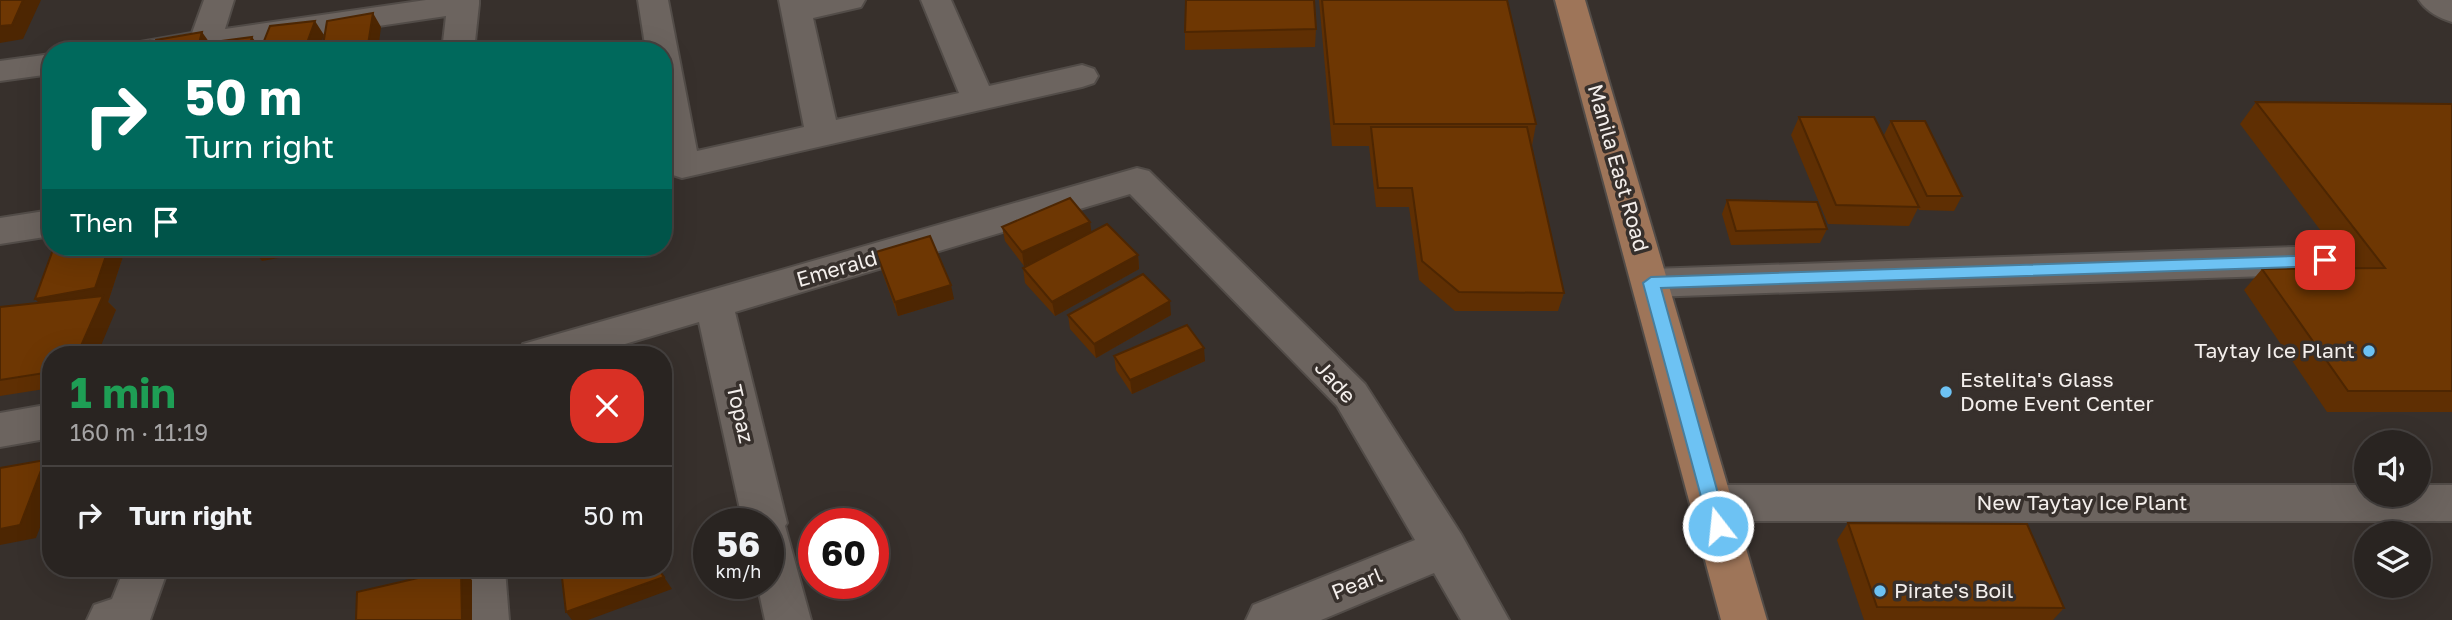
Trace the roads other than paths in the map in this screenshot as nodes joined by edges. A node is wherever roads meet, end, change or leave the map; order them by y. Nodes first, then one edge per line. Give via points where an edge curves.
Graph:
1 (219, 0) edge
2 (653, 0) edge
3 (850, 0) edge
4 (936, 0) edge
5 (1570, 0) edge
6 (2434, 0) edge
7 (464, 2) edge
8 (796, 6) edge
9 (2452, 12) edge
10 (205, 41) junction
11 (198, 42) edge
12 (459, 42) edge
13 (660, 42) edge
14 (42, 65) edge
15 (0, 71) edge
16 (1082, 76) dead end
17 (978, 98) junction
18 (672, 109) edge
19 (822, 133) junction
20 (1137, 180) joint
21 (42, 224) edge
22 (0, 231) edge
23 (2325, 260) dead end
24 (1651, 283) junction
25 (714, 305) junction
26 (569, 346) edge
27 (42, 423) edge
28 (0, 430) edge
29 (1712, 503) junction
30 (2452, 503) edge
31 (761, 508) edge
32 (1445, 548) junction
33 (143, 577) edge
34 (483, 577) edge
35 (783, 599) edge
36 (110, 620) edge
37 (486, 620) edge
38 (788, 620) edge
39 (1269, 620) edge
40 (1486, 620) edge
41 (1745, 620) edge

1 - 10 street
2 - 13 street
3 - 8 street
4 - 17 street
5 - 24 main road, Manila East Road
6 - 9 street
7 - 10 street
7 - 12 street
8 - 19 street
10 - 11 street
14 - 15 street
16 - 17 street
17 - 19 street
18 - 19 street via 682,166
20 - 25 street, Emerald
20 - 32 street, Jade via 1351,395
21 - 22 street
23 - 24 street
24 - 29 main road, Manila East Road
25 - 26 street, Emerald
25 - 31 street, Topaz
27 - 28 street
29 - 30 street, New Taytay Ice Plant
29 - 41 main road, Manila East Road
32 - 39 street, Pearl
32 - 40 street, Jade
33 - 36 street via 129,617
34 - 37 street
35 - 38 street

